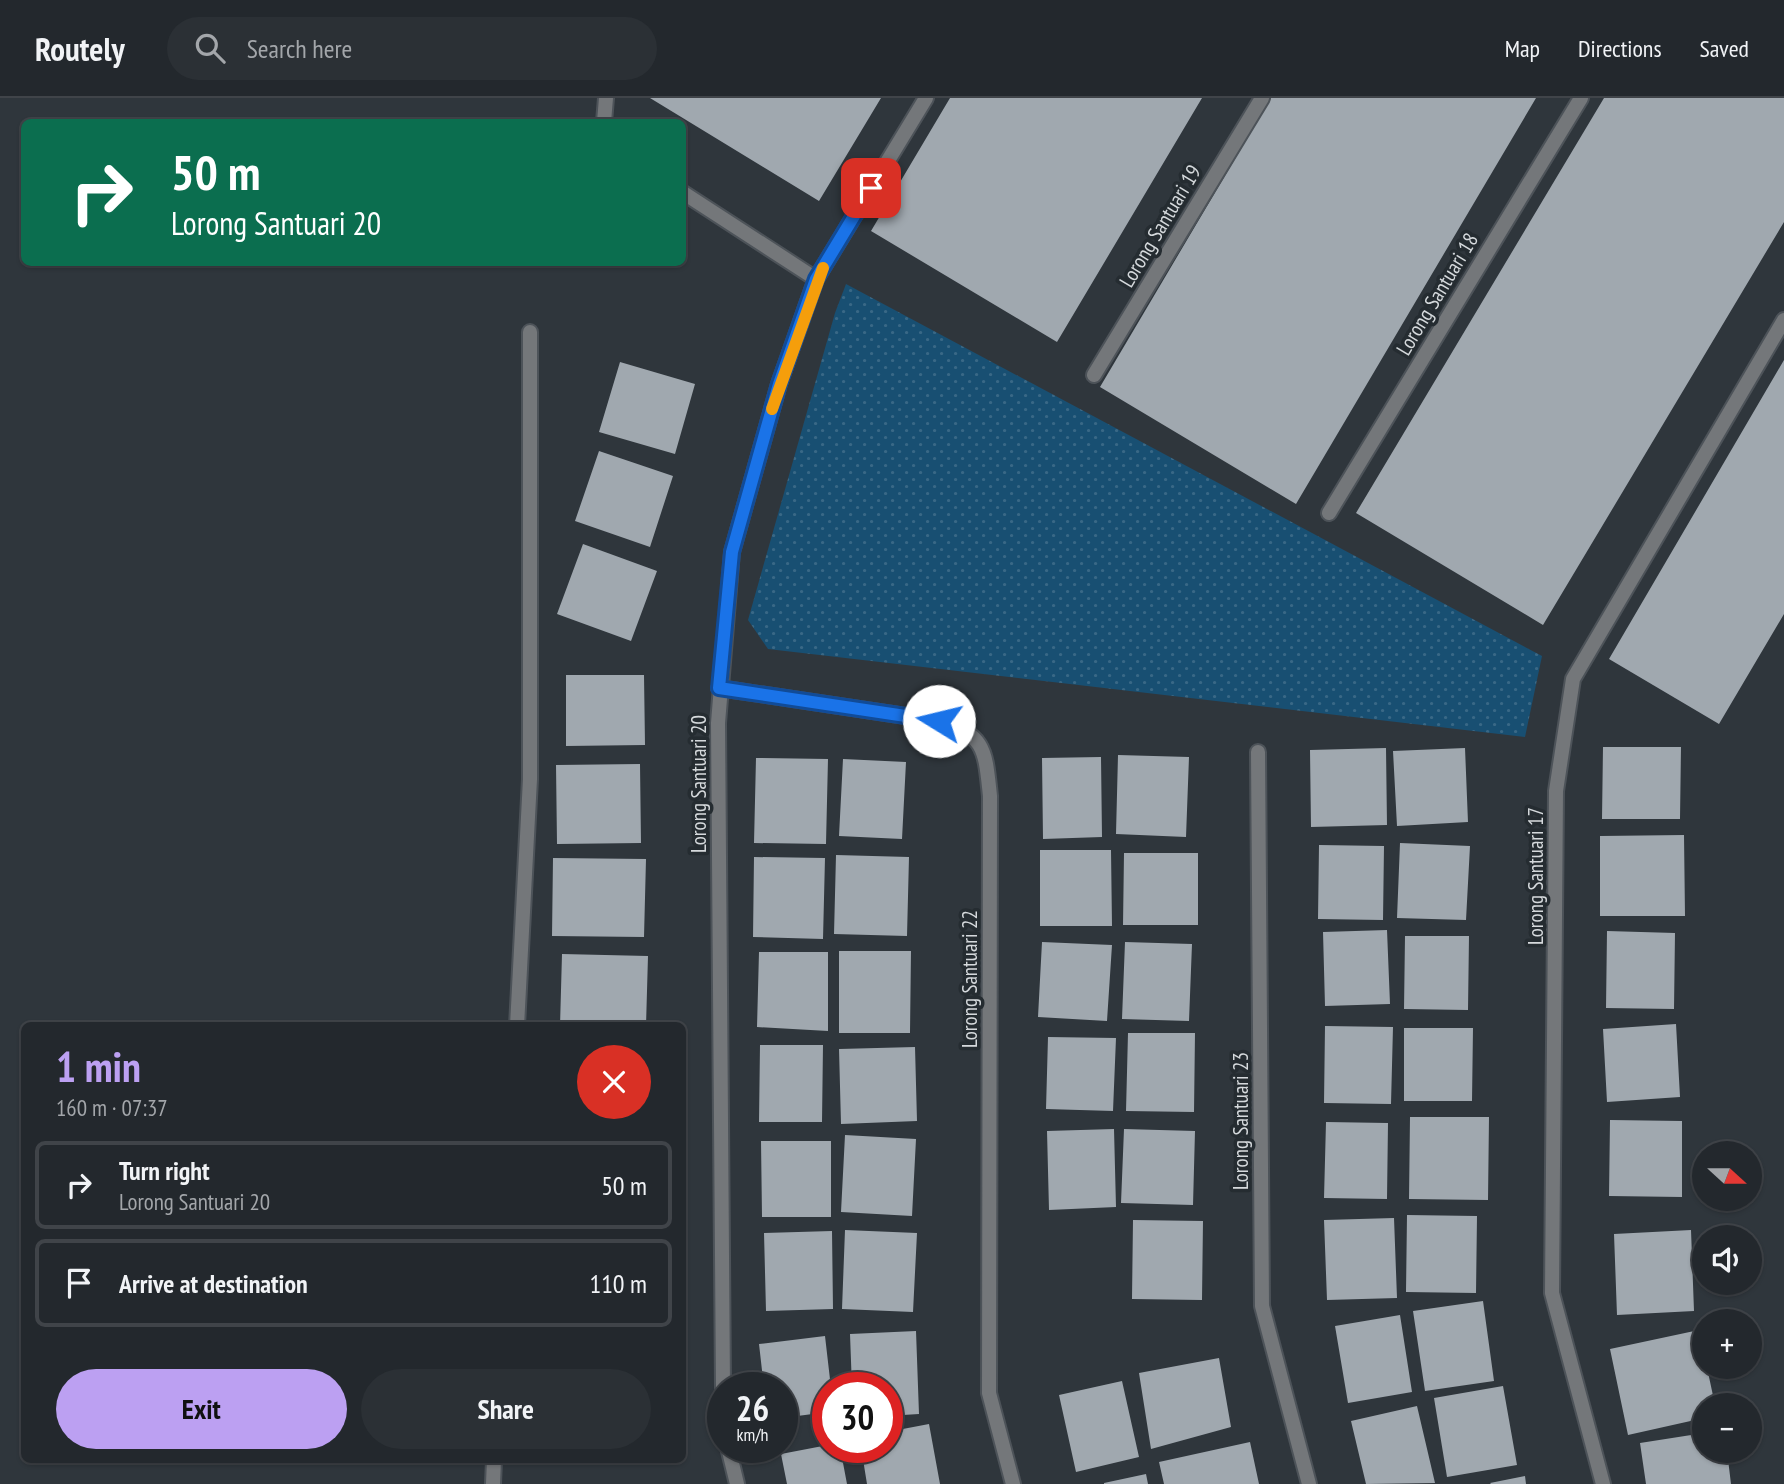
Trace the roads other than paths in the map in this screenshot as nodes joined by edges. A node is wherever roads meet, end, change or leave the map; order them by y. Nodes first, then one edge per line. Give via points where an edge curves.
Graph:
1 (606, 98) edge
2 (926, 98) edge
3 (1262, 98) edge
4 (1581, 98) edge
5 (604, 119) edge
6 (686, 195) edge
7 (816, 279) junction
8 (1784, 320) edge
9 (530, 332) dead end
10 (1094, 376) dead end
11 (1328, 513) dead end
12 (719, 688) junction
13 (1258, 752) dead end
14 (517, 1022) edge
15 (723, 1372) edge
16 (494, 1463) edge
17 (732, 1463) edge
18 (493, 1484) edge
19 (737, 1484) edge
20 (1013, 1484) edge
21 (1309, 1484) edge
22 (1604, 1484) edge

1 - 5 street
2 - 7 street, Lorong Santuari 20
3 - 10 street, Lorong Santuari 19
4 - 11 street, Lorong Santuari 18
6 - 7 street
7 - 12 street, Lorong Santuari 20 via 779,384 732,552
8 - 22 street, Lorong Santuari 17 via 1573,679 1556,791 1552,1293
9 - 14 street via 530,779
12 - 15 street, Lorong Santuari 20
12 - 20 street, Lorong Santuari 22 via 939,721 977,738 987,766 990,796 989,1394
13 - 21 street, Lorong Santuari 23 via 1262,1306
16 - 18 street
17 - 19 street

